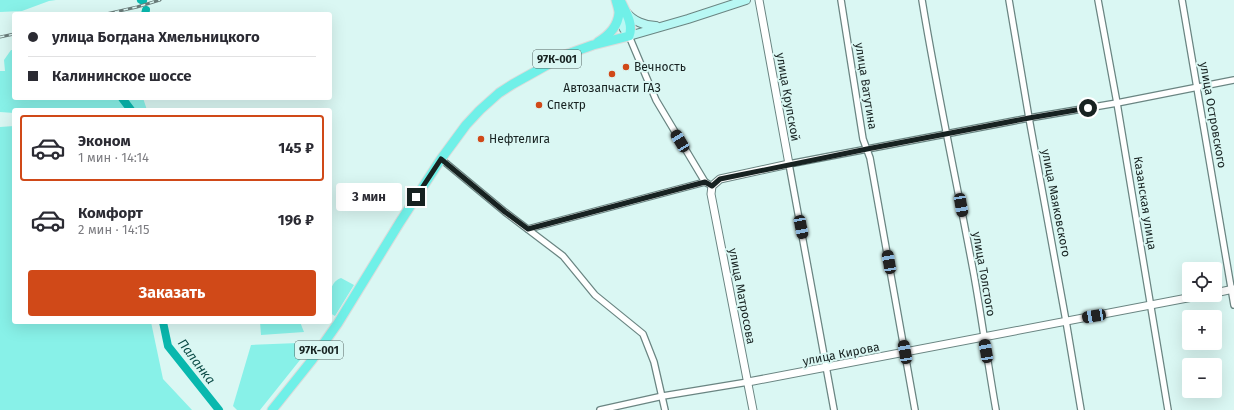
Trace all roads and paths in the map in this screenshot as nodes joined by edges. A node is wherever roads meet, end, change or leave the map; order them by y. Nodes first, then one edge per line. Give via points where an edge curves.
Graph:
1 (616, 0) edge
2 (620, 0) edge
3 (746, 0) edge
4 (759, 0) edge
5 (841, 0) edge
6 (922, 0) edge
7 (1009, 0) edge
8 (1098, 0) edge
9 (1182, 0) edge
10 (621, 11) junction
11 (663, 26) junction
12 (629, 36) junction
13 (593, 45) junction
14 (1234, 80) edge
15 (1197, 88) junction
16 (1117, 103) junction
17 (1029, 118) junction
18 (948, 134) junction
19 (867, 149) junction
20 (441, 159) junction
21 (789, 164) junction
22 (708, 184) junction
23 (528, 229) junction
24 (1233, 289) edge
25 (1222, 291) edge
26 (1182, 299) edge
27 (1151, 305) junction
28 (1234, 305) edge
29 (1066, 321) junction
30 (984, 337) junction
31 (905, 352) junction
32 (826, 368) junction
33 (748, 382) junction
34 (663, 396) junction
35 (272, 410) edge
36 (600, 410) edge
37 (666, 410) edge
38 (752, 410) edge
39 (834, 410) edge
40 (915, 410) edge
41 (996, 410) edge
42 (1081, 410) edge
43 (1168, 410) edge

1 - 10 main road
2 - 10 main road
3 - 11 main road
4 - 21 street, улица Крупской
5 - 19 street, улица Ватутина via 863,139
6 - 18 street, улица Толстого
7 - 17 street, улица Маяковского
8 - 16 street, Казанская улица
9 - 15 street, улица Островского
10 - 11 main road via 642,23
10 - 12 main road via 630,25
10 - 13 main road, 97К-001 via 611,32
11 - 12 main road
12 - 13 main road, 97К-001
12 - 22 street via 656,100
13 - 20 main road, 97К-001 via 565,55 499,93 480,110
14 - 15 street
15 - 16 street
15 - 24 street, улица Островского
16 - 17 street
16 - 27 street, Казанская улица
17 - 18 street
17 - 29 street, улица Маяковского
18 - 19 street
18 - 30 street, улица Толстого
19 - 21 street
19 - 31 street, улица Ватутина
20 - 23 street
20 - 35 main road, 97К-001 via 338,323
21 - 22 street
21 - 32 street, улица Крупской
22 - 23 street
22 - 33 street, улица Матросова
23 - 34 street via 563,256 595,296 643,334
24 - 25 street
24 - 28 street, улица Островского
26 - 27 street, улица Кирова
27 - 29 street, улица Кирова
27 - 43 street, Казанская улица
29 - 30 street, улица Кирова
29 - 42 street, улица Маяковского
30 - 31 street, улица Кирова
30 - 41 street, улица Толстого
31 - 32 street, улица Кирова
31 - 40 street, улица Ватутина
32 - 33 street, улица Кирова
32 - 39 street, улица Крупской
33 - 34 street, улица Кирова
33 - 38 street, улица Матросова
34 - 36 street, улица Кирова
34 - 37 street

